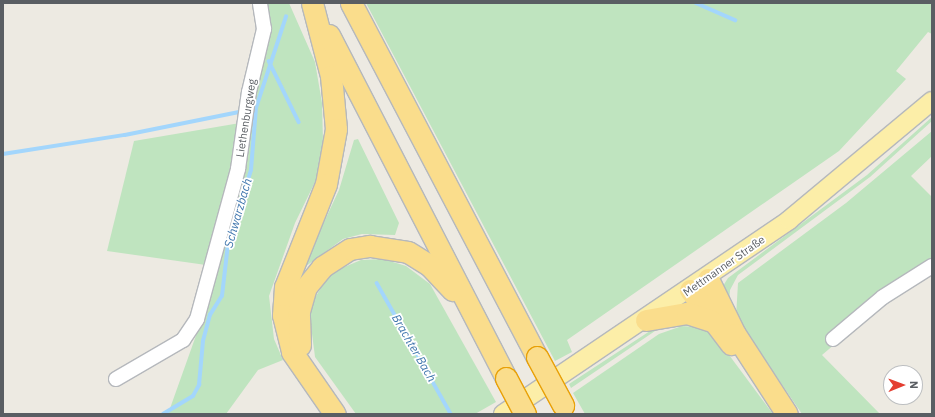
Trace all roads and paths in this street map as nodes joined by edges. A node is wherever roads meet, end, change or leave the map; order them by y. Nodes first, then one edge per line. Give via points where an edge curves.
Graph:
1 (260, 3) edge
2 (312, 3) edge
3 (351, 3) edge
4 (932, 101) edge
5 (932, 266) edge
6 (708, 278) junction
7 (690, 290) junction
8 (475, 316) junction
9 (646, 320) junction
10 (712, 321) junction
11 (833, 340) dead end
12 (302, 364) junction
13 (116, 379) dead end
14 (565, 409) edge
15 (335, 414) edge
16 (502, 414) edge
17 (525, 414) edge
18 (778, 414) edge
19 (788, 414) edge

1 - 13 street, Liethenburgweg via 264,29 249,92 238,169 197,319 183,340
2 - 8 highway
2 - 12 highway via 331,76 336,129 326,184 291,268 284,294 287,341
3 - 14 highway, bridge
4 - 6 main road, Mettmanner Straße via 789,220
5 - 11 street via 883,296
6 - 7 main road, Mettmanner Straße
6 - 19 highway via 735,334
7 - 9 main road, Mettmanner Straße
7 - 10 highway
8 - 12 highway via 420,258 383,246 350,249 325,264 306,287 298,321
8 - 17 highway, bridge
9 - 10 highway via 688,313
9 - 16 main road, Mettmanner Straße
10 - 18 highway
12 - 15 highway

